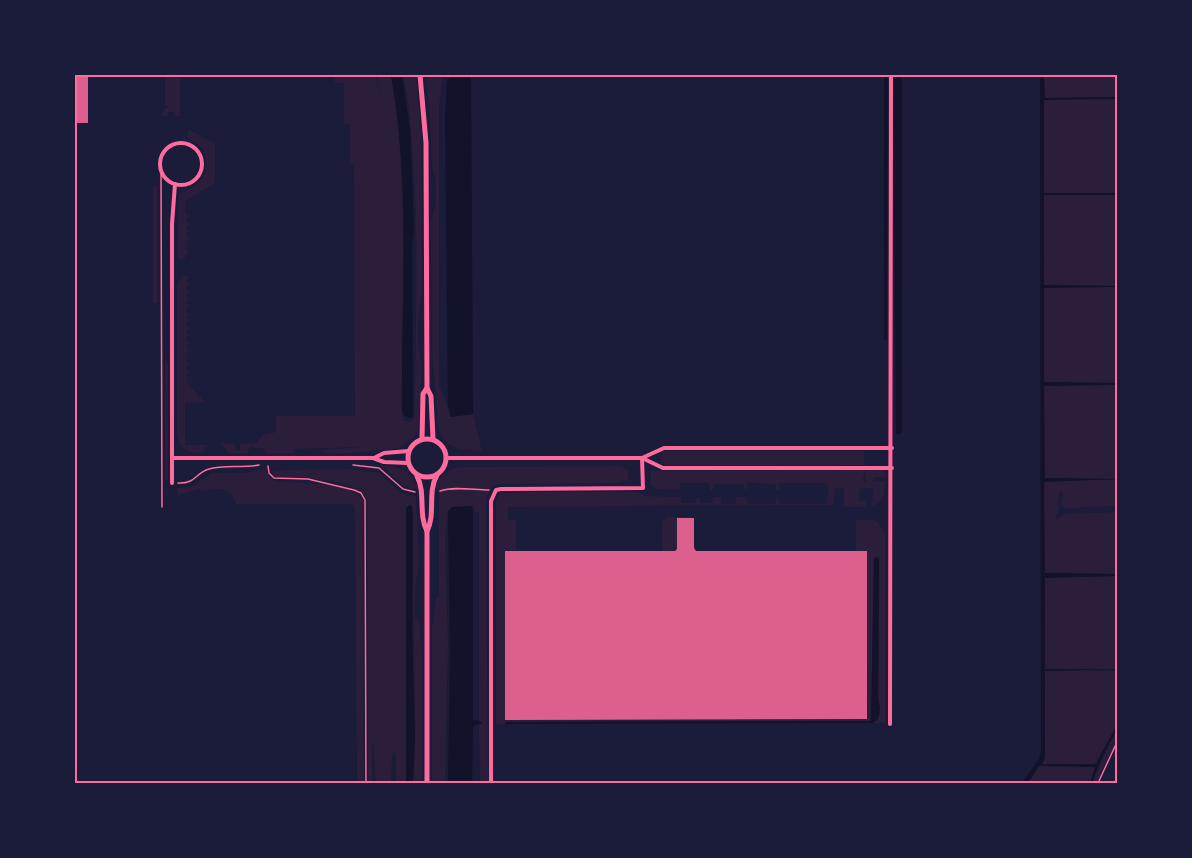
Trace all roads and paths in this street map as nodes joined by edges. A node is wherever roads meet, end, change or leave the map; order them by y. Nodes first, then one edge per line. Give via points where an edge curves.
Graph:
1 (420, 75) edge
2 (891, 75) edge
3 (161, 167) junction
4 (174, 183) junction
5 (162, 189) junction
6 (427, 388) junction
7 (422, 439) junction
8 (432, 439) junction
9 (891, 448) junction
10 (409, 451) junction
11 (172, 458) junction
12 (373, 458) junction
13 (447, 458) junction
14 (642, 458) junction
15 (408, 463) junction
16 (268, 465) junction
17 (274, 465) dead end
18 (350, 465) dead end
19 (892, 468) junction
20 (416, 474) junction
21 (436, 475) junction
22 (175, 483) joint
23 (496, 490) junction
24 (417, 492) dead end
25 (438, 492) dead end
26 (162, 507) dead end
27 (427, 531) junction
28 (890, 724) dead end
29 (1117, 742) edge
30 (366, 783) edge
31 (428, 783) edge
32 (491, 783) edge
33 (1098, 783) edge

1 - 6 main road via 426,143
2 - 9 street
3 - 4 street via 165,177
3 - 4 street via 163,154 173,145 186,144 198,151 202,161 199,174 189,183
3 - 5 path
4 - 5 path
4 - 11 street
5 - 26 path
6 - 7 main road via 423,394
6 - 8 main road via 431,396
7 - 8 main road
7 - 10 main road
8 - 13 main road via 444,448
9 - 14 street via 664,448
9 - 19 street
10 - 12 street
10 - 15 main road
11 - 12 street
11 - 22 street
12 - 15 street
13 - 14 street
13 - 21 main road
14 - 19 street via 663,468
14 - 23 street via 643,488
15 - 20 main road
16 - 17 path
16 - 22 path via 210,468 193,481
16 - 30 path via 274,478 308,480 354,490 365,500
18 - 24 path via 379,468 403,489
19 - 28 street
20 - 21 main road via 428,478
20 - 27 main road via 422,488 423,524
21 - 27 main road
23 - 25 path via 452,488
23 - 32 street via 490,513
27 - 31 main road
29 - 33 path

